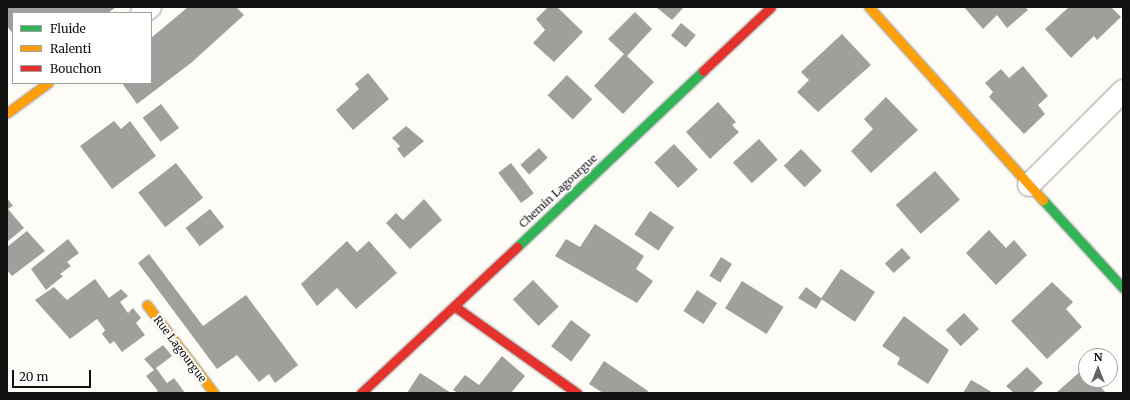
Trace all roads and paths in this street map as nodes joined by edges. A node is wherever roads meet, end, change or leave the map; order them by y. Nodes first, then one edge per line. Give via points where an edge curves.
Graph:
1 (771, 7) edge
2 (869, 7) edge
3 (47, 84) edge
4 (1123, 91) edge
5 (7, 114) edge
6 (1029, 185) junction
7 (1123, 288) edge
8 (147, 305) dead end
9 (454, 306) junction
10 (214, 393) edge
11 (361, 393) edge
12 (577, 393) edge

1 - 9 street, Chemin Lagourgue
2 - 6 street
3 - 5 street
4 - 6 street
6 - 7 street
8 - 10 street, Rue Lagourgue
9 - 11 street, Chemin Lagourgue
9 - 12 street

